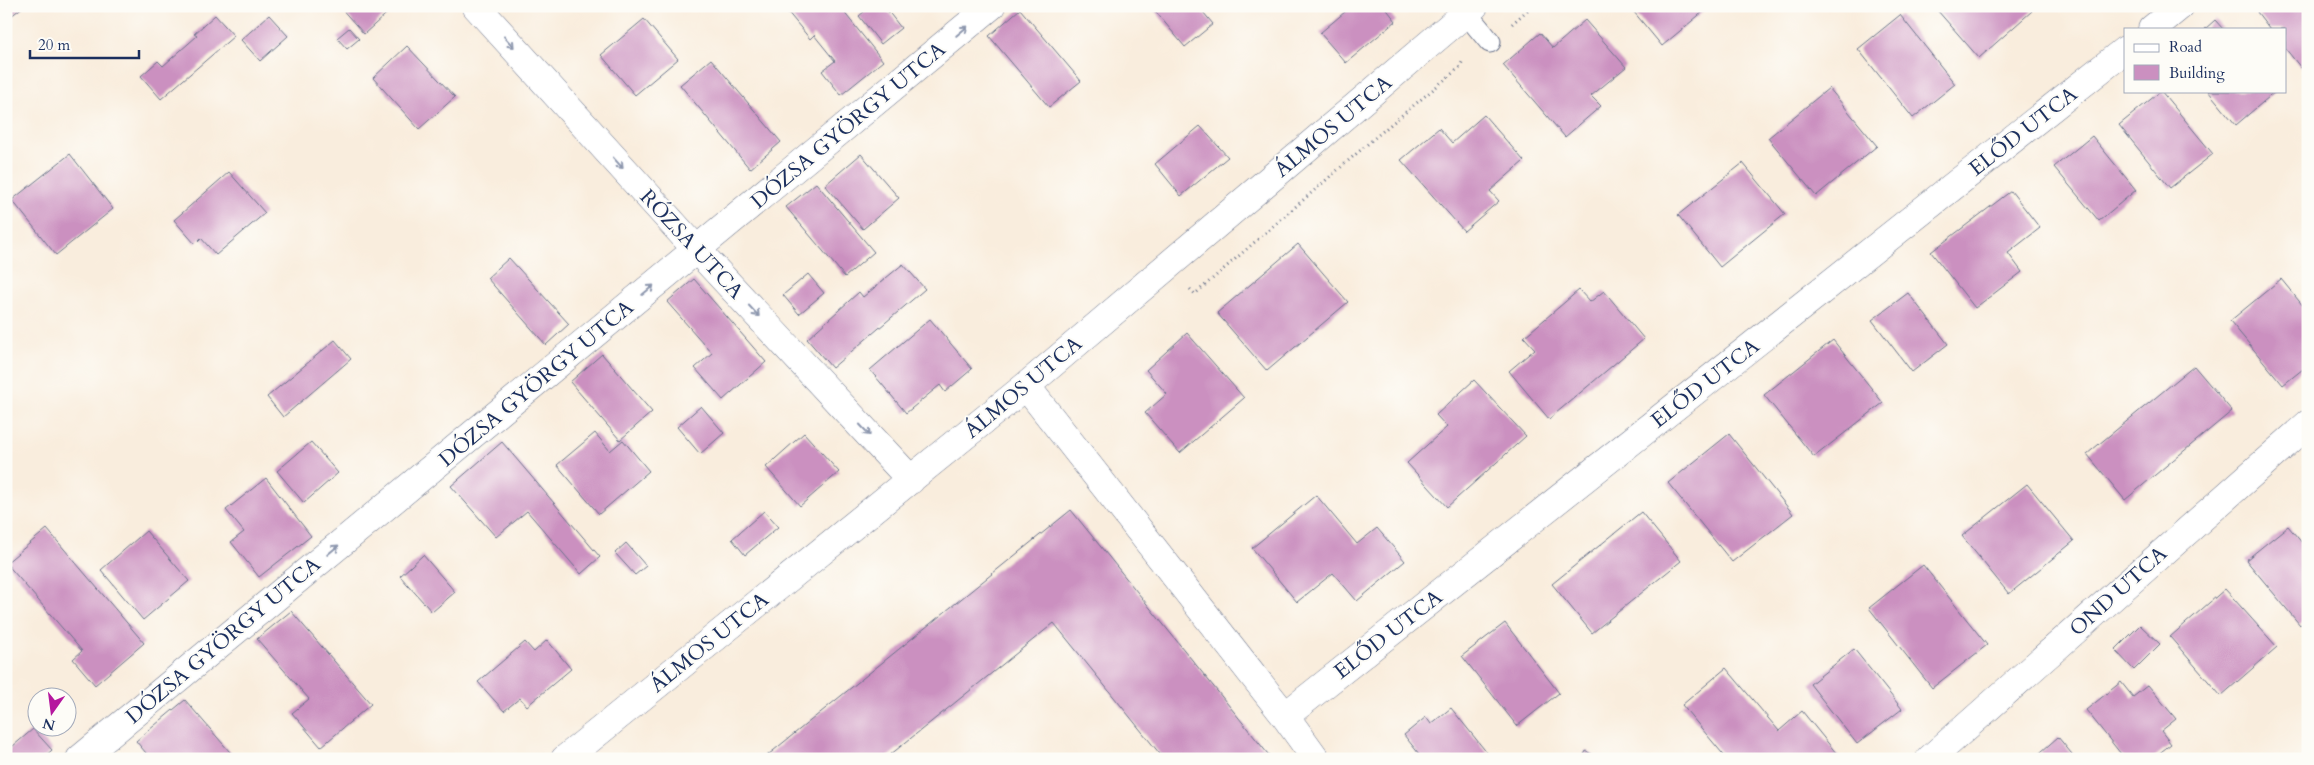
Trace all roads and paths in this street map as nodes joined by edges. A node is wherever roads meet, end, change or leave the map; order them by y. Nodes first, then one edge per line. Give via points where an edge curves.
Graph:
1 (476, 6) edge
2 (991, 6) edge
3 (1532, 6) edge
4 (2180, 6) edge
5 (1470, 10) edge
6 (2153, 28) edge
7 (1490, 42) junction
8 (2124, 51) edge
9 (1374, 138) dead end
10 (697, 250) junction
11 (1026, 386) junction
12 (2308, 424) edge
13 (911, 480) junction
14 (1285, 716) junction
15 (80, 759) edge
16 (565, 759) edge
17 (1316, 759) edge
18 (1930, 759) edge

1 -> 10 street, RÓZSA UTCA
10 -> 2 street, DÓZSA GYÖRGY UTCA
3 - 7 path
4 - 6 street
5 - 7 lane
5 - 11 street, ÁLMOS UTCA
7 - 9 path via 1472,57 1464,59 1460,67
8 - 14 street, ELŐD UTCA
10 -> 13 street, RÓZSA UTCA
15 -> 10 street, DÓZSA GYÖRGY UTCA
11 - 13 street, ÁLMOS UTCA
11 - 14 street
12 - 18 street, OND UTCA
13 - 16 street, ÁLMOS UTCA
14 - 17 street

